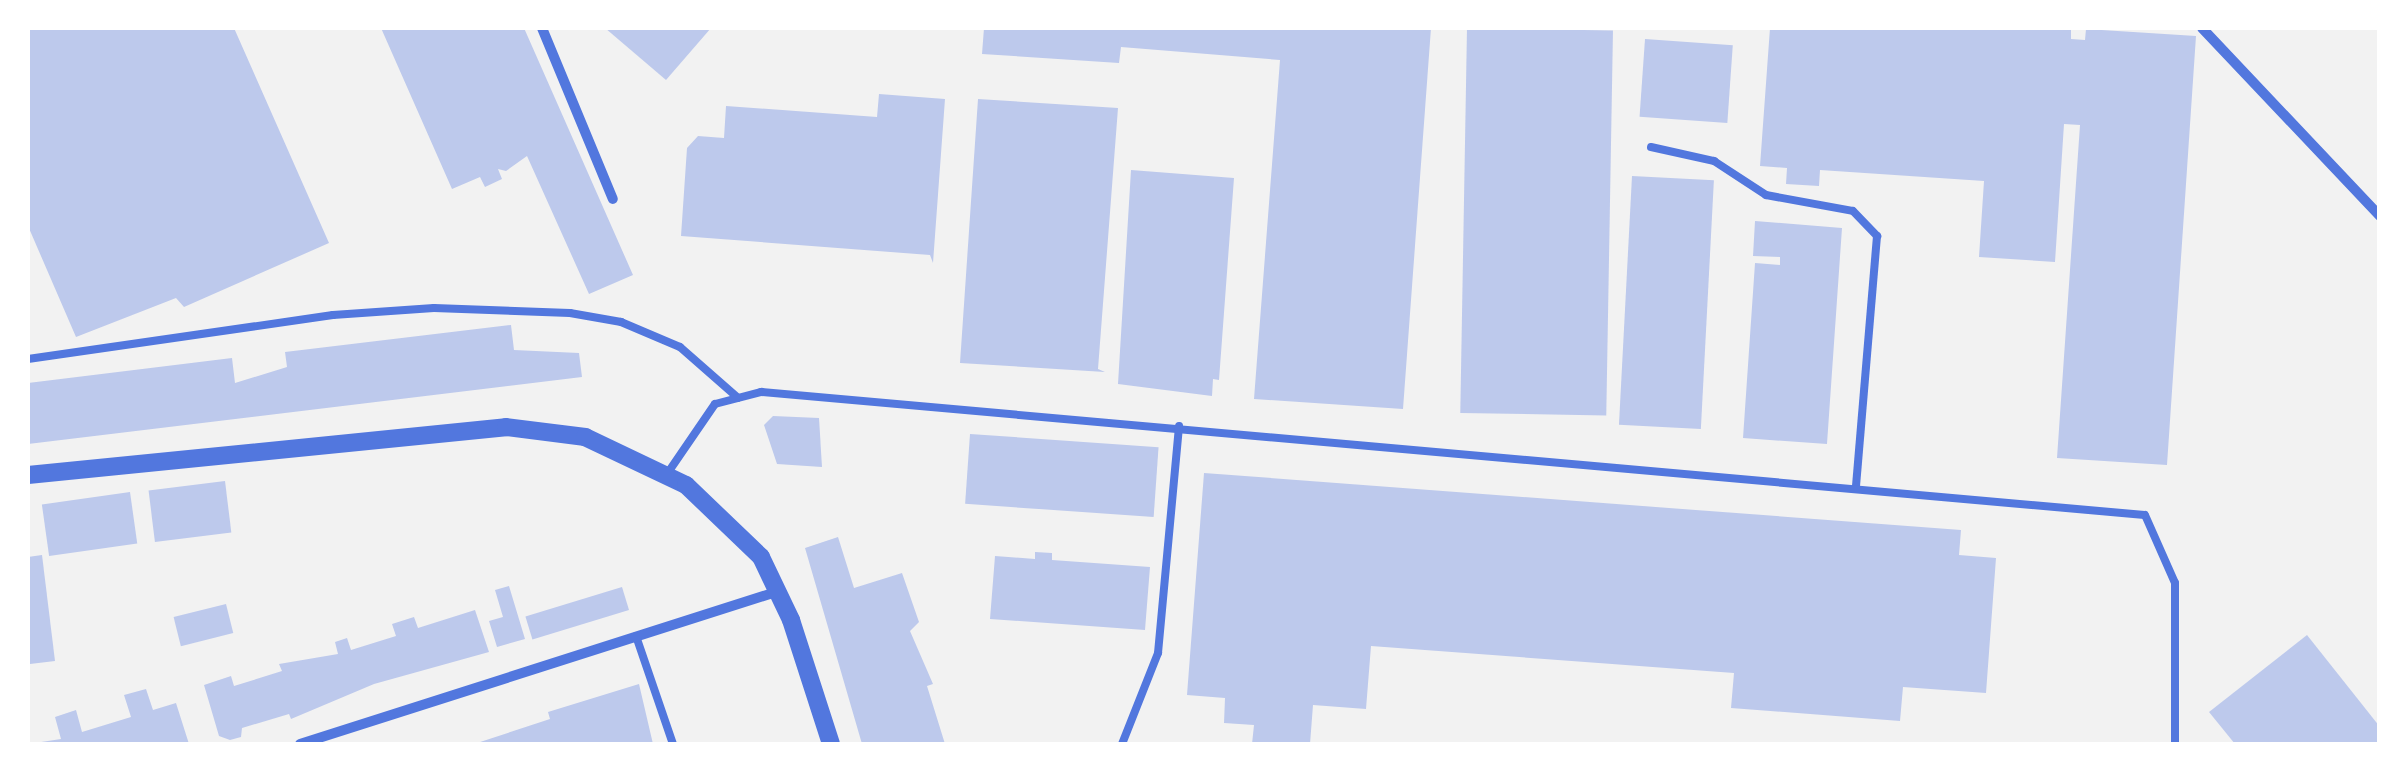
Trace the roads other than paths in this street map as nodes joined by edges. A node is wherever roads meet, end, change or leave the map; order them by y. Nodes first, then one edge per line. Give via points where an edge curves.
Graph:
1 (542, 28) edge
2 (2202, 28) edge
3 (1651, 147) dead end
4 (613, 199) dead end
5 (2380, 216) edge
6 (28, 358) edge
7 (738, 398) junction
8 (1180, 426) junction
9 (667, 474) junction
10 (28, 475) edge
11 (1856, 488) junction
12 (780, 590) junction
13 (636, 636) junction
14 (300, 744) edge
15 (672, 744) edge
16 (831, 744) edge
17 (1122, 744) edge
18 (2175, 744) edge

1 - 4 street
2 - 5 street
3 - 11 lane via 1714,161 1766,195 1853,211 1878,236
6 - 7 lane via 334,315 434,308 570,313 621,322 680,347
7 - 8 lane via 760,392
7 - 9 lane via 715,404
8 - 11 lane
8 - 17 lane via 1158,654
9 - 10 street via 623,450 553,431 456,430
9 - 12 street via 732,524
11 - 18 lane via 2146,515 2174,583
12 - 13 street
12 - 16 street
13 - 14 street
13 - 15 lane

